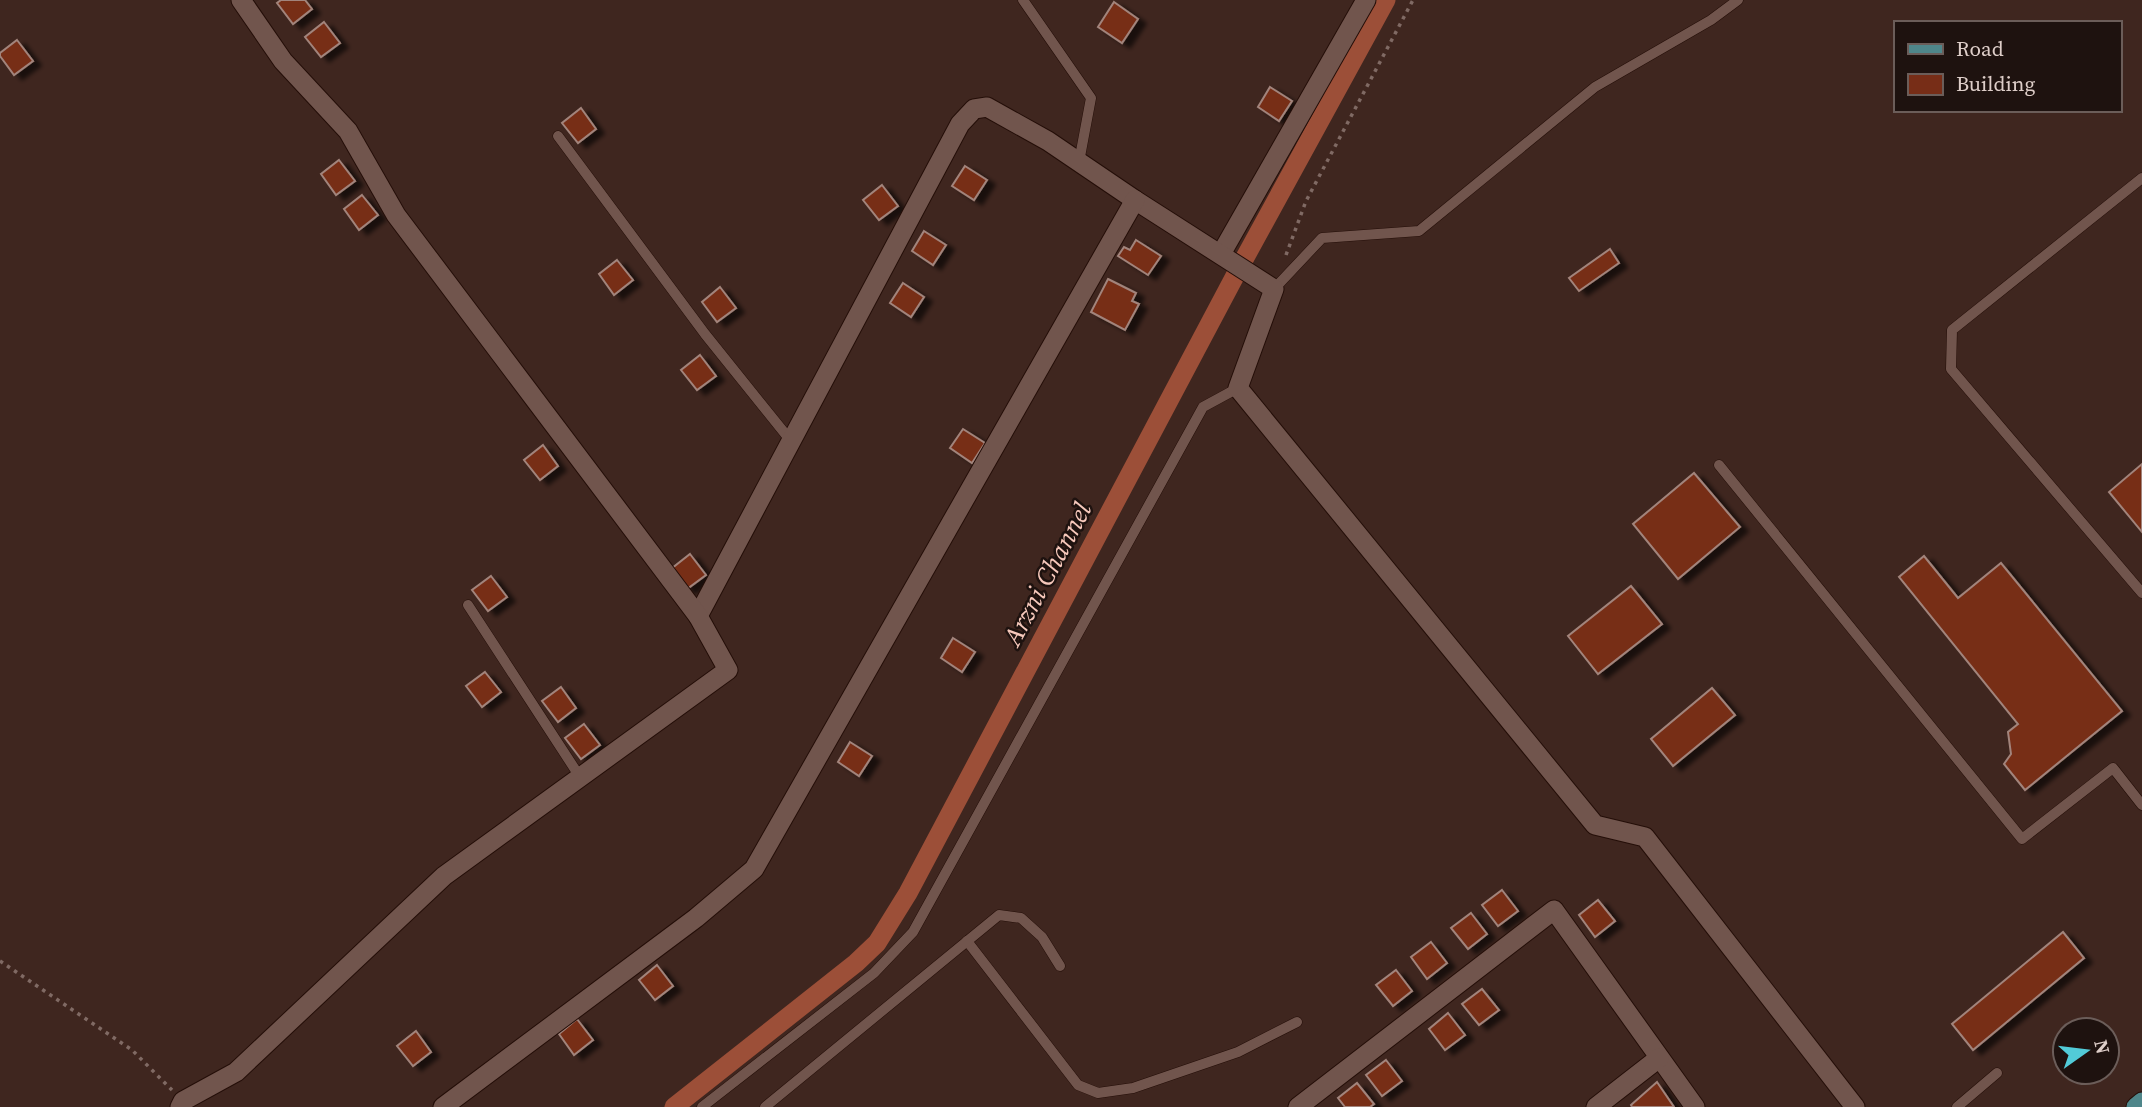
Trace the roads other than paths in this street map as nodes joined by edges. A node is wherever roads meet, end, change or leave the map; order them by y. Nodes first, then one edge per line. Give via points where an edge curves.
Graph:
1 (241, 0) edge
2 (1023, 0) edge
3 (1366, 0) edge
4 (1738, 0) edge
5 (558, 136) dead end
6 (1080, 162) junction
7 (2142, 178) edge
8 (1135, 200) junction
9 (1227, 258) junction
10 (1274, 289) junction
11 (1238, 388) junction
12 (790, 441) junction
13 (1719, 465) dead end
14 (2142, 593) edge
15 (468, 605) dead end
16 (698, 615) junction
17 (580, 777) junction
18 (2142, 805) edge
19 (967, 941) junction
20 (1059, 966) dead end
21 (1297, 1022) dead end
22 (1659, 1058) junction
23 (1997, 1073) dead end
24 (2142, 1102) edge
25 (181, 1104) edge
26 (205, 1107) edge
27 (443, 1107) edge
28 (702, 1107) edge
29 (765, 1107) edge
30 (1298, 1107) edge
31 (1596, 1107) edge
32 (1695, 1107) edge
33 (1855, 1107) edge
34 (1957, 1107) edge
35 (2136, 1107) edge

1 - 16 street via 283,61 348,131 396,215
2 - 6 lane via 1091,98
3 - 9 street
4 - 10 lane via 1595,87 1419,231 1322,238
5 - 12 lane
6 - 8 street
6 - 12 street via 987,107 974,109 960,124
7 - 14 lane via 1952,330 1951,369
8 - 9 street
8 - 27 street via 754,869 696,918
9 - 10 street
10 - 11 street
11 - 28 lane via 1203,407 913,932 874,973
11 - 33 street via 1595,825 1645,837
12 - 16 street
13 - 18 lane via 2022,839 2113,768
15 - 17 lane
16 - 17 street via 728,670
17 - 25 street via 444,876 236,1072
19 - 20 lane via 999,915 1021,918 1042,937
19 - 21 lane via 1078,1085 1098,1093 1133,1088 1238,1052
19 - 29 lane
22 - 30 street via 1554,910
22 - 31 street
22 - 32 street
23 - 34 lane
24 - 35 main road
25 - 26 street

